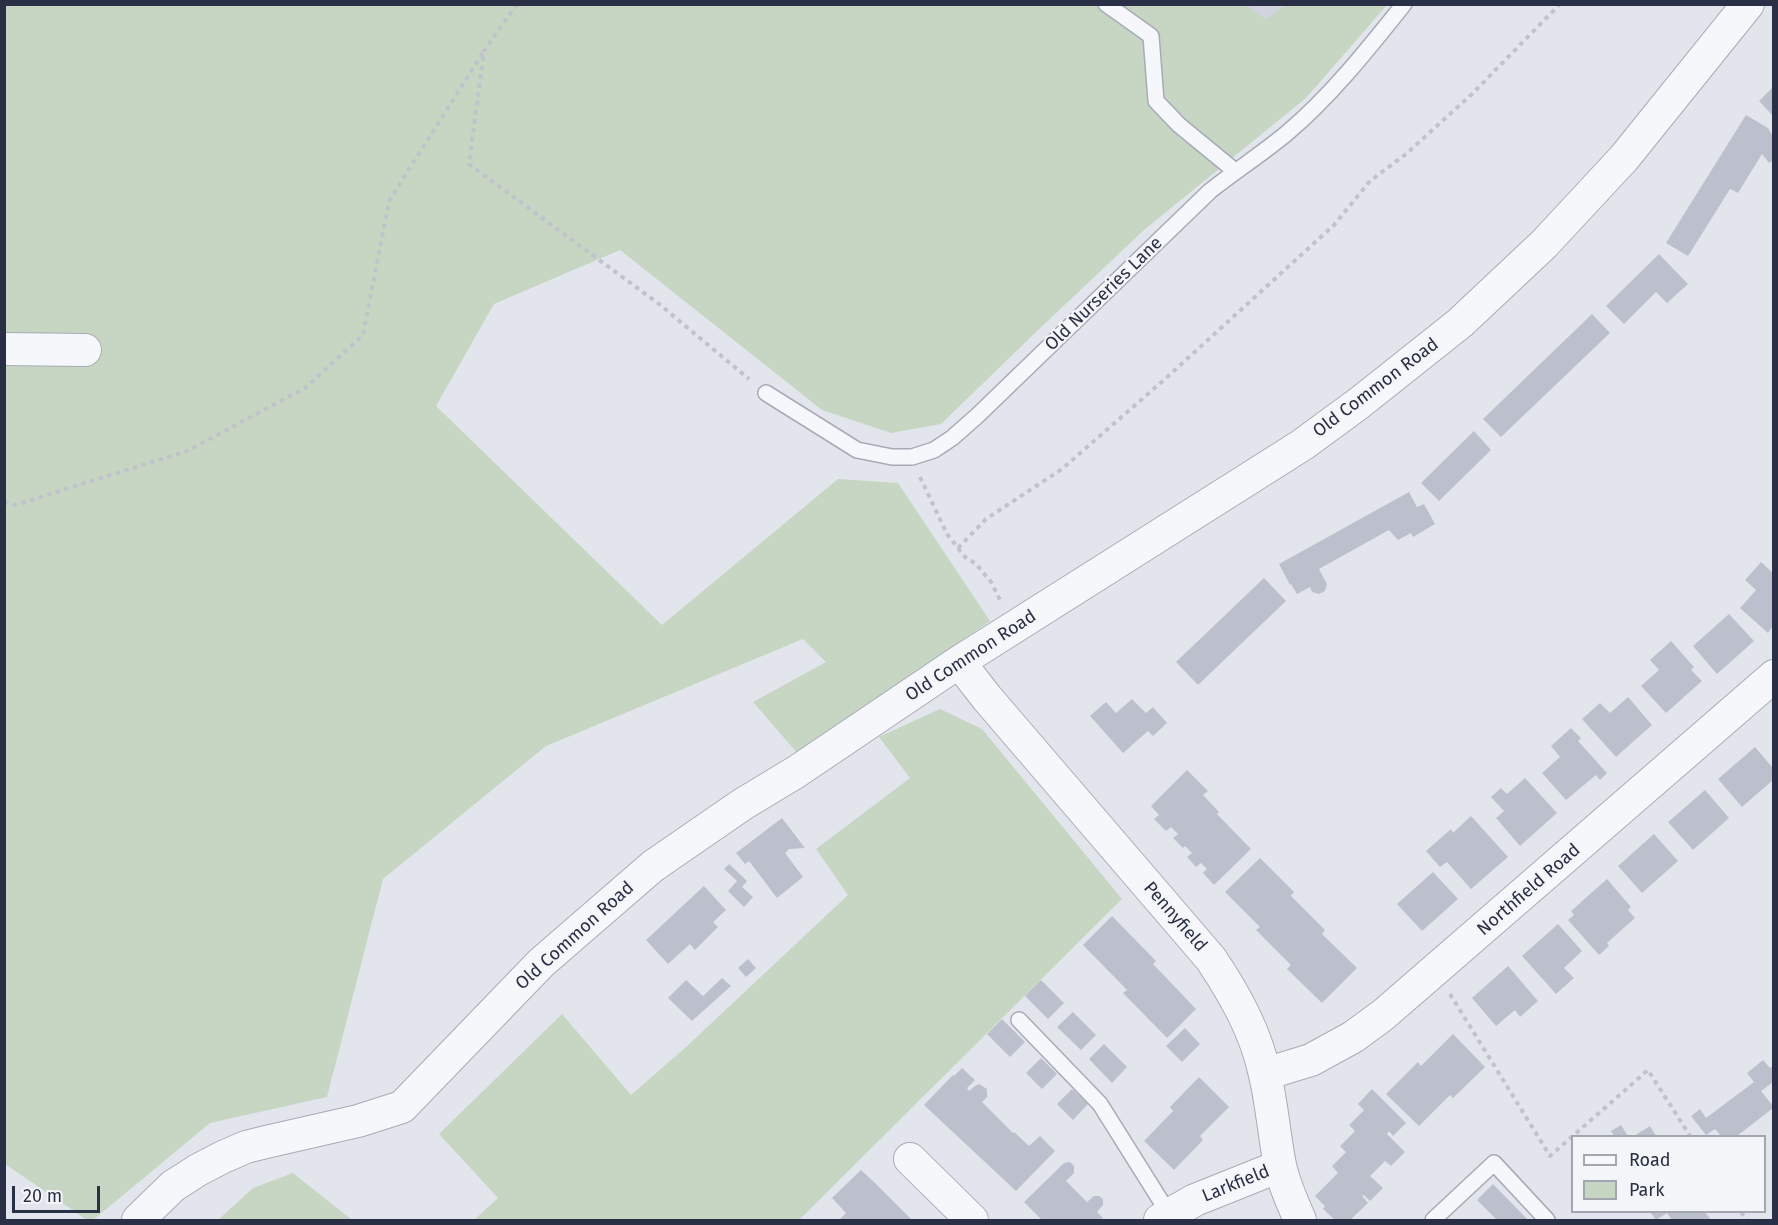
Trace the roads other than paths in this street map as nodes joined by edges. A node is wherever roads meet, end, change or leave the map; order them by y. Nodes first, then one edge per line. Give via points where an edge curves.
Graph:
1 (1106, 4) edge
2 (1404, 4) edge
3 (1748, 4) edge
4 (1235, 171) junction
5 (4, 349) edge
6 (85, 350) dead end
7 (766, 393) road end
8 (959, 662) junction
9 (1773, 676) edge
10 (1019, 1020) dead end
11 (1265, 1074) junction
12 (910, 1159) dead end
13 (1281, 1166) junction
14 (1165, 1217) edge
15 (138, 1221) edge
16 (972, 1221) edge
17 (1300, 1221) edge
18 (1433, 1221) edge
19 (1547, 1221) edge

1 - 4 lane via 1151,36 1156,101
2 - 4 lane, Old Nurseries Lane via 1312,110
3 - 8 street, Old Common Road via 1624,159 1544,244 1460,323 1302,444
4 - 7 lane, Old Nurseries Lane via 977,417 934,450 912,457 857,450
5 - 6 street
8 - 11 street, Pennyfield via 1211,959 1245,1017
8 - 15 street, Old Common Road via 653,866 541,963 402,1107 222,1157 173,1186
9 - 11 street, Northfield Road via 1383,1015 1311,1060
10 - 14 lane via 1100,1104
11 - 13 street, Pennyfield
12 - 16 street
13 - 14 street, Larkfield via 1195,1200
13 - 17 street, Pennyfield
18 - 19 lane via 1494,1163

